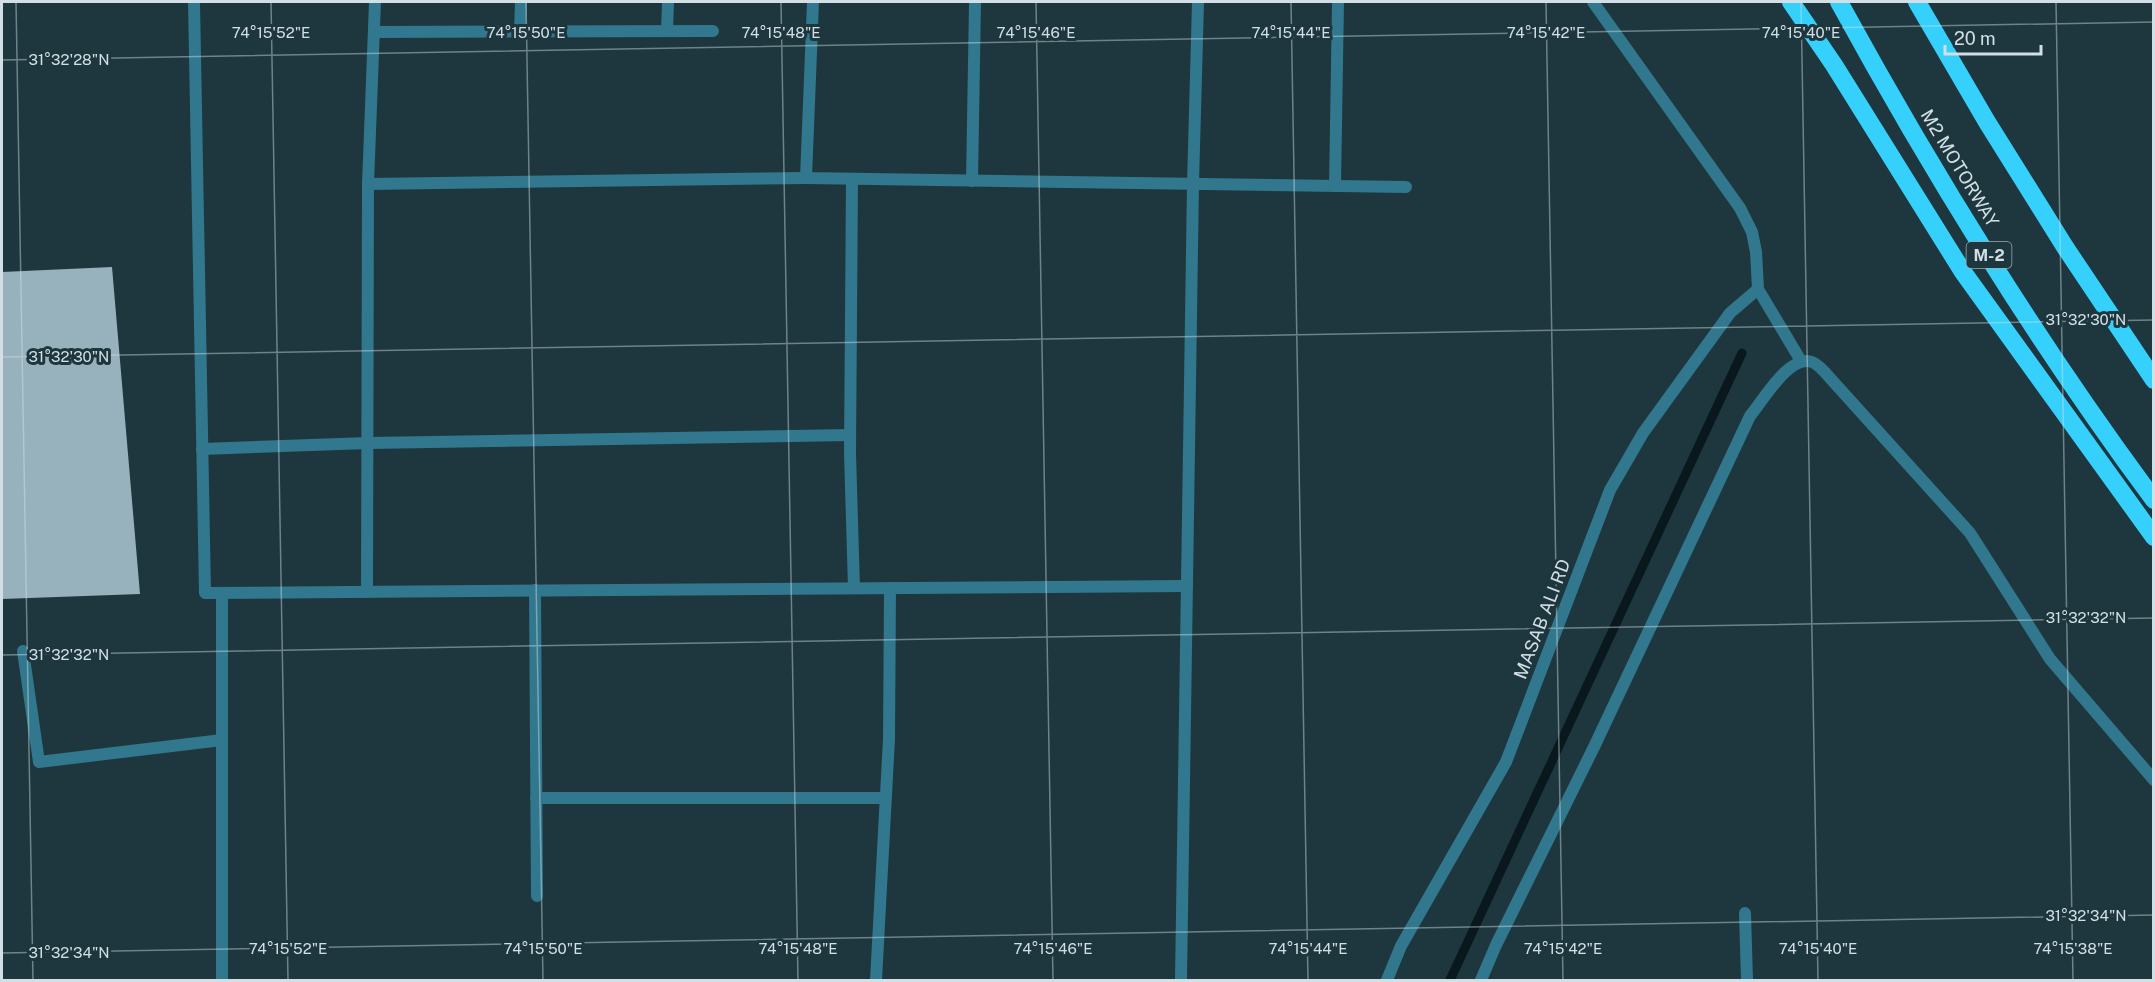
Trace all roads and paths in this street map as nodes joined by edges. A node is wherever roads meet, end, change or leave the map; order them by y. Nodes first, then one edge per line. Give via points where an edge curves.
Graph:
1 (194, 2) edge
2 (375, 2) edge
3 (521, 2) edge
4 (668, 2) edge
5 (813, 2) edge
6 (975, 2) edge
7 (1198, 2) edge
8 (1338, 2) edge
9 (1593, 2) edge
10 (1791, 2) edge
11 (1839, 2) edge
12 (1917, 2) edge
13 (520, 31) junction
14 (667, 31) junction
15 (713, 31) dead end
16 (374, 32) junction
17 (806, 178) junction
18 (852, 179) junction
19 (972, 181) junction
20 (368, 184) junction
21 (1192, 184) junction
22 (1335, 186) junction
23 (1406, 187) dead end
24 (1758, 289) junction
25 (1801, 361) junction
26 (2154, 380) edge
27 (850, 435) junction
28 (368, 443) junction
29 (202, 449) junction
30 (2154, 500) edge
31 (2154, 537) edge
32 (1187, 586) junction
33 (854, 588) junction
34 (890, 588) junction
35 (535, 590) junction
36 (367, 592) junction
37 (222, 593) junction
38 (23, 651) dead end
39 (222, 740) junction
40 (2154, 780) edge
41 (536, 798) junction
42 (885, 798) junction
43 (537, 896) dead end
44 (1745, 913) dead end
45 (222, 981) edge
46 (876, 981) edge
47 (1181, 981) edge
48 (1387, 981) edge
49 (1482, 981) edge
50 (1747, 981) edge

1 - 29 street
2 - 16 street
3 - 13 street
4 - 14 street
5 - 17 street
6 - 19 street
7 - 21 street
8 - 22 street
9 - 24 street via 1740,208 1752,232
10 - 31 highway via 1963,272
11 - 30 highway, M2 MOTORWAY / M-2 via 1933,169 2108,438
12 - 26 highway via 2065,247
13 - 14 street
13 - 16 street
14 - 15 street
16 - 20 street
17 - 18 street
17 - 20 street
18 - 19 street
18 - 27 street
19 - 21 street
20 - 28 street
21 - 22 street
21 - 32 street
22 - 23 street
24 - 25 street
24 - 48 street, MASAB ALI RD via 1730,313 1643,433 1610,490 1506,762 1401,946
25 - 40 street via 1811,361 1830,378 1970,533 2050,659
25 - 49 street via 1782,374 1750,417
27 - 28 street
27 - 33 street
28 - 29 street
28 - 36 street
29 - 37 street via 205,593
32 - 34 street
32 - 47 street
33 - 34 street
33 - 35 street
34 - 42 street
35 - 36 street
35 - 41 street
36 - 37 street
37 - 39 street
38 - 39 street via 39,762
39 - 45 street
41 - 42 street
41 - 43 street
42 - 46 street
44 - 50 street

